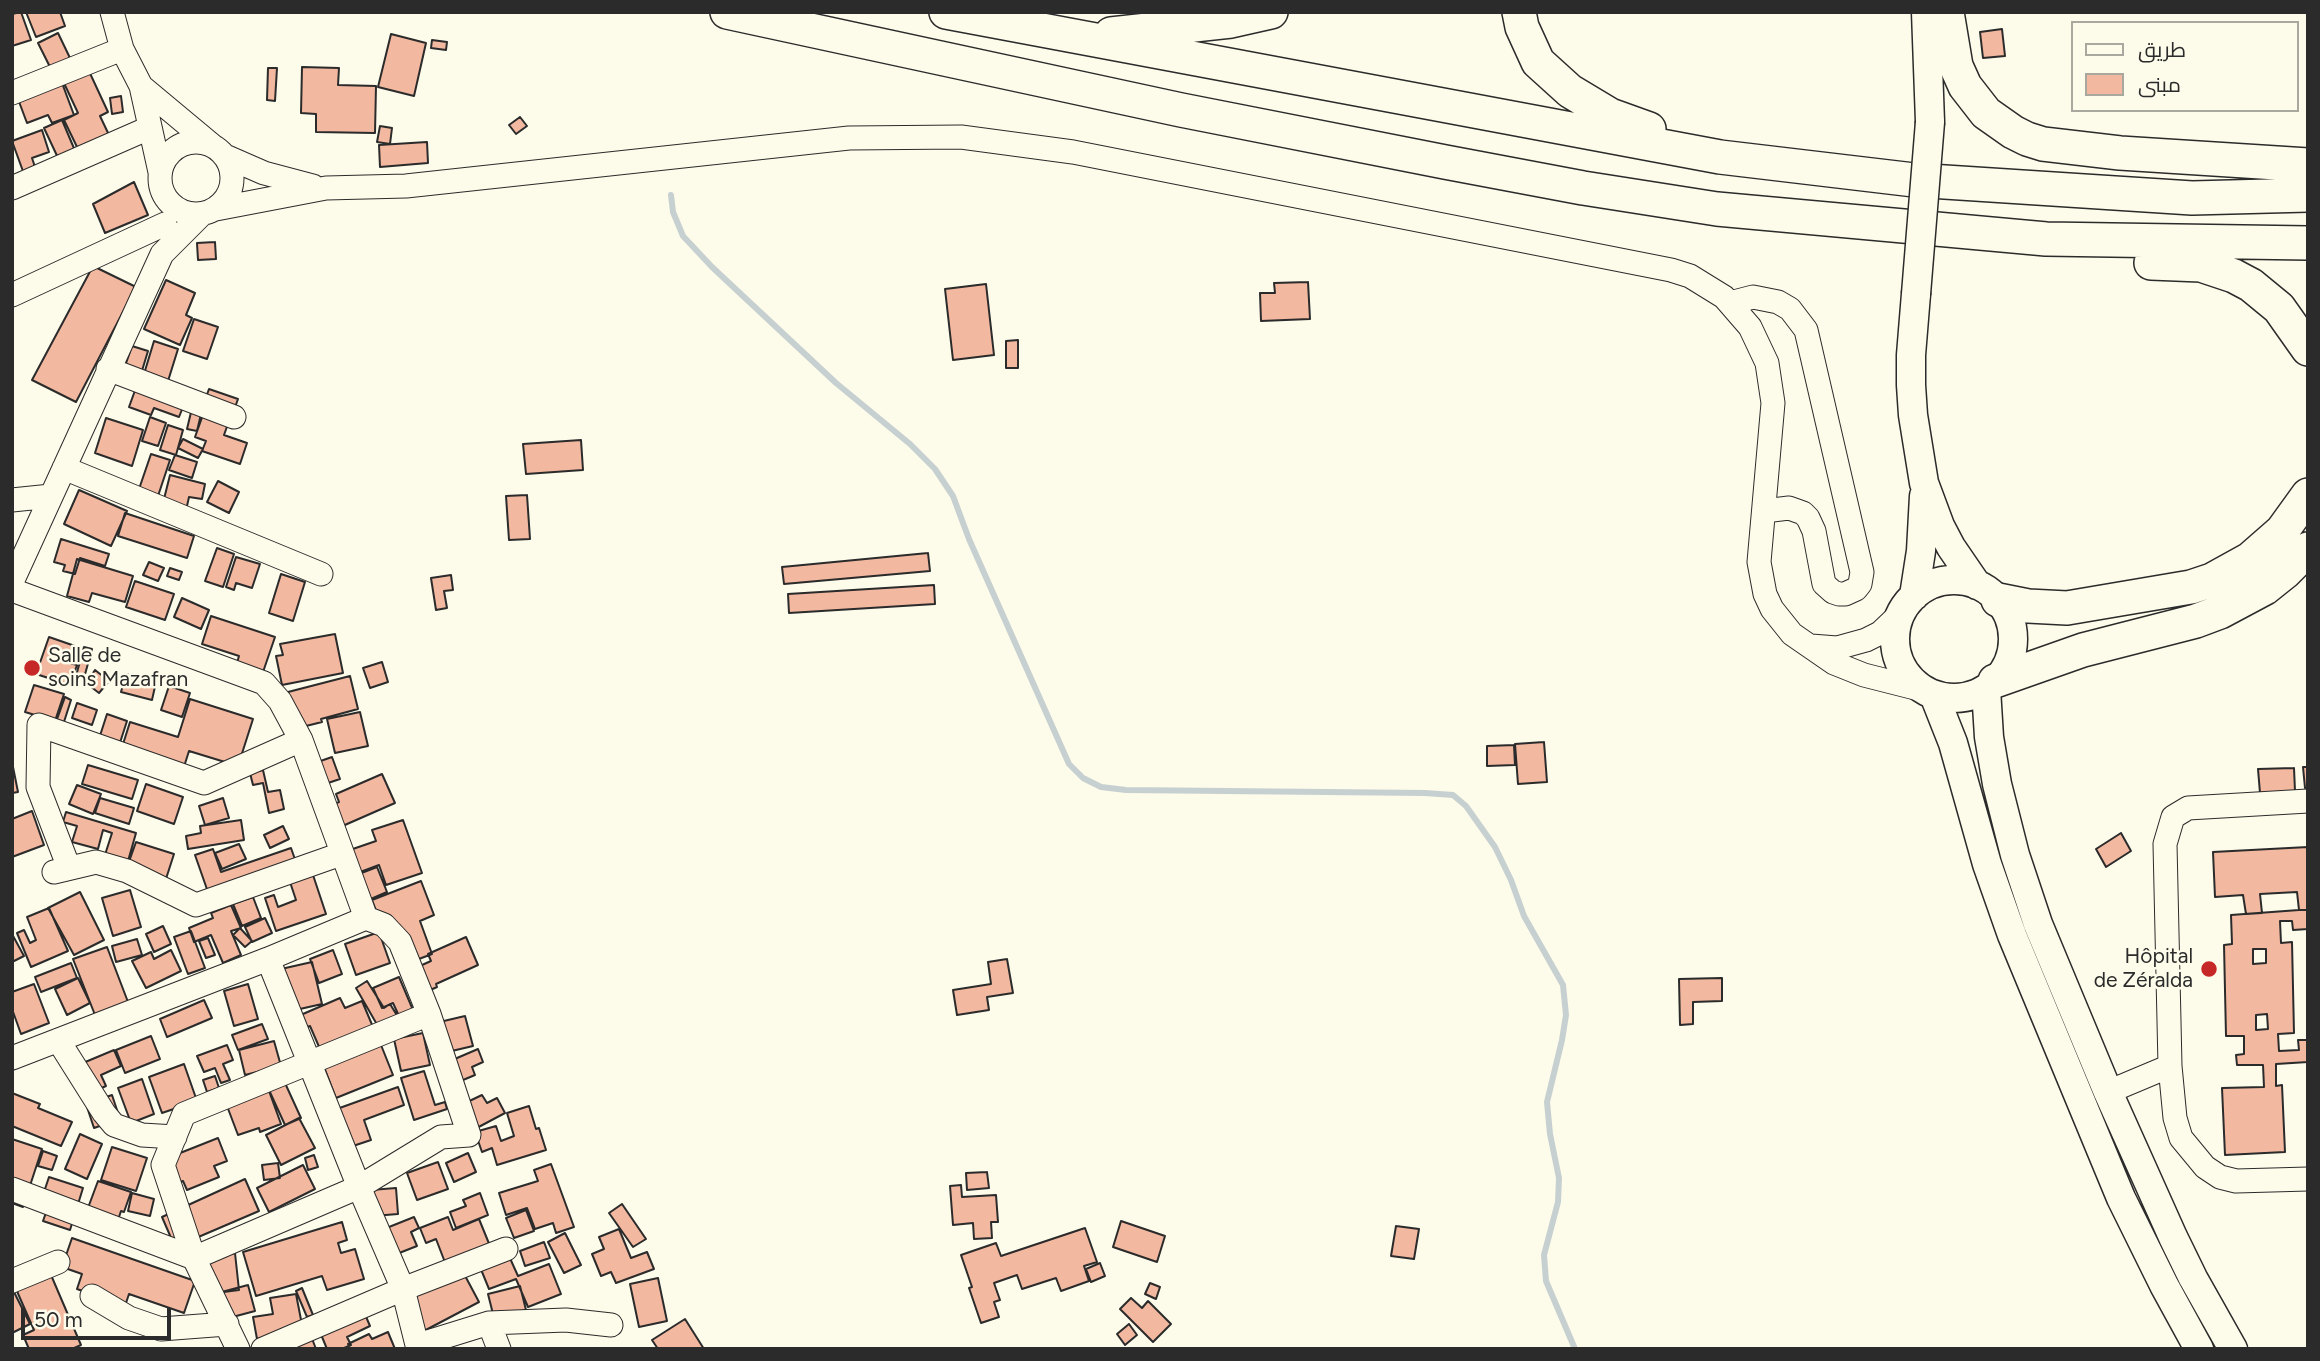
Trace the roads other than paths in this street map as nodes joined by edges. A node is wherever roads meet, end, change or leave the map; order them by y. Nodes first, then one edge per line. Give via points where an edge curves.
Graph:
1 (112, 12) edge
2 (727, 12) edge
3 (946, 12) edge
4 (1271, 12) edge
5 (1519, 12) edge
6 (1926, 12) edge
7 (1947, 12) edge
8 (1073, 37) junction
9 (122, 49) junction
10 (141, 86) junction
11 (12, 93) edge
12 (149, 128) junction
13 (219, 151) junction
14 (1720, 158) junction
15 (2308, 165) edge
16 (160, 172) junction
17 (12, 188) edge
18 (326, 188) junction
19 (2308, 195) edge
20 (168, 200) junction
21 (209, 211) junction
22 (165, 224) junction
23 (2046, 239) junction
24 (2308, 243) edge
25 (162, 254) junction
26 (12, 295) edge
27 (1730, 303) junction
28 (2308, 349) edge
29 (108, 369) junction
30 (234, 417) dead end
31 (64, 468) junction
32 (1924, 483) junction
33 (2308, 495) edge
34 (51, 496) junction
35 (12, 500) edge
36 (1764, 511) junction
37 (2308, 549) edge
38 (321, 574) dead end
39 (12, 582) edge
40 (12, 590) edge
41 (1987, 592) junction
42 (1908, 604) junction
43 (1808, 646) junction
44 (1990, 685) junction
45 (1931, 693) junction
46 (301, 740) junction
47 (2308, 801) edge
48 (341, 853) junction
49 (366, 918) junction
50 (268, 959) junction
51 (429, 1014) junction
52 (58, 1040) junction
53 (12, 1058) edge
54 (309, 1062) junction
55 (2170, 1066) junction
56 (2108, 1092) junction
57 (142, 1135) junction
58 (175, 1137) junction
59 (163, 1165) junction
60 (2308, 1179) edge
61 (359, 1187) junction
62 (12, 1189) edge
63 (506, 1249) dead end
64 (194, 1258) junction
65 (58, 1262) dead end
66 (12, 1281) edge
67 (403, 1289) junction
68 (92, 1296) dead end
69 (489, 1323) junction
70 (227, 1324) junction
71 (611, 1325) dead end
72 (418, 1347) edge
73 (239, 1349) edge
74 (264, 1349) edge
75 (499, 1349) edge
76 (2199, 1349) edge
77 (2233, 1349) edge

1 - 9 street
2 - 23 highway via 1181,110 1583,188 1717,209
3 - 8 highway
4 - 8 highway via 1231,21
5 - 14 highway via 1538,62 1570,91 1610,115
6 - 32 main road, bridge via 1930,122 1911,385
7 - 15 highway via 1956,66 1969,93 1986,113 2027,139 2120,153
8 - 14 highway
9 - 10 street
9 - 11 street
10 - 12 street
10 - 13 street
12 - 16 street
12 - 17 street
13 - 16 street via 200,142 187,143 174,149
13 - 18 street via 264,173
13 - 21 street via 230,167 230,190 225,200
14 - 19 highway via 1914,180 2192,198
16 - 20 street
18 - 21 street
18 - 27 street via 406,186 849,138 974,138 1073,152 1671,270 1707,285
20 - 21 street via 189,214
20 - 22 street
21 - 25 street
22 - 25 street
22 - 26 street
23 - 24 highway
23 - 28 highway via 2085,260 2185,263 2234,276 2279,308
25 - 29 street
27 - 36 street via 1760,345 1772,383
27 - 36 street via 1753,297 1778,302 1807,330 1862,572 1856,589 1839,594 1824,584 1814,531 1803,513 1789,508
29 - 30 street
29 - 31 street
31 - 34 street
31 - 38 street
32 - 41 main road via 1957,556
32 - 42 main road via 1922,540
33 - 41 highway via 2282,531 2250,559 2191,587 2067,608 2028,606
34 - 35 street
34 - 39 street
36 - 43 street via 1759,562 1765,594 1781,622
37 - 44 highway via 2265,588 2220,612 2084,650
40 - 46 street via 264,683 280,701
41 - 42 main road via 1966,581 1943,581 1922,589
41 - 44 main road via 2011,622 2013,648 2004,672
42 - 43 street via 1880,633 1866,640 1838,648
42 - 45 main road via 1895,634 1898,657 1909,677
43 - 45 street via 1849,670
44 - 45 main road via 1961,698
44 - 56 main road via 1992,760 2015,855 2038,924
45 - 76 main road via 1953,743 2012,935 2121,1198
46 - 48 street
46 - 48 street via 204,783 39,725 38,787 62,870 96,862 127,871 196,905
47 - 55 street via 2188,808 2173,817 2165,844
48 - 49 street
49 - 50 street
49 - 51 street via 384,925 400,942
50 - 52 street
50 - 54 street
51 - 54 street
51 - 61 street via 469,1135 442,1137
52 - 53 street
52 - 57 street via 114,1125
54 - 58 street via 184,1114
54 - 61 street
55 - 56 street
55 - 60 street via 2181,1138 2205,1167 2236,1181
56 - 77 main road via 2188,1268
57 - 58 street
57 - 59 street
58 - 59 street
59 - 64 street
61 - 64 street
61 - 67 street
62 - 64 street
63 - 67 street
64 - 70 street
65 - 66 street
67 - 72 street
67 - 74 street
68 - 70 street via 128,1318 162,1329
69 - 71 street via 566,1320
69 - 72 street
69 - 75 street
70 - 73 street

